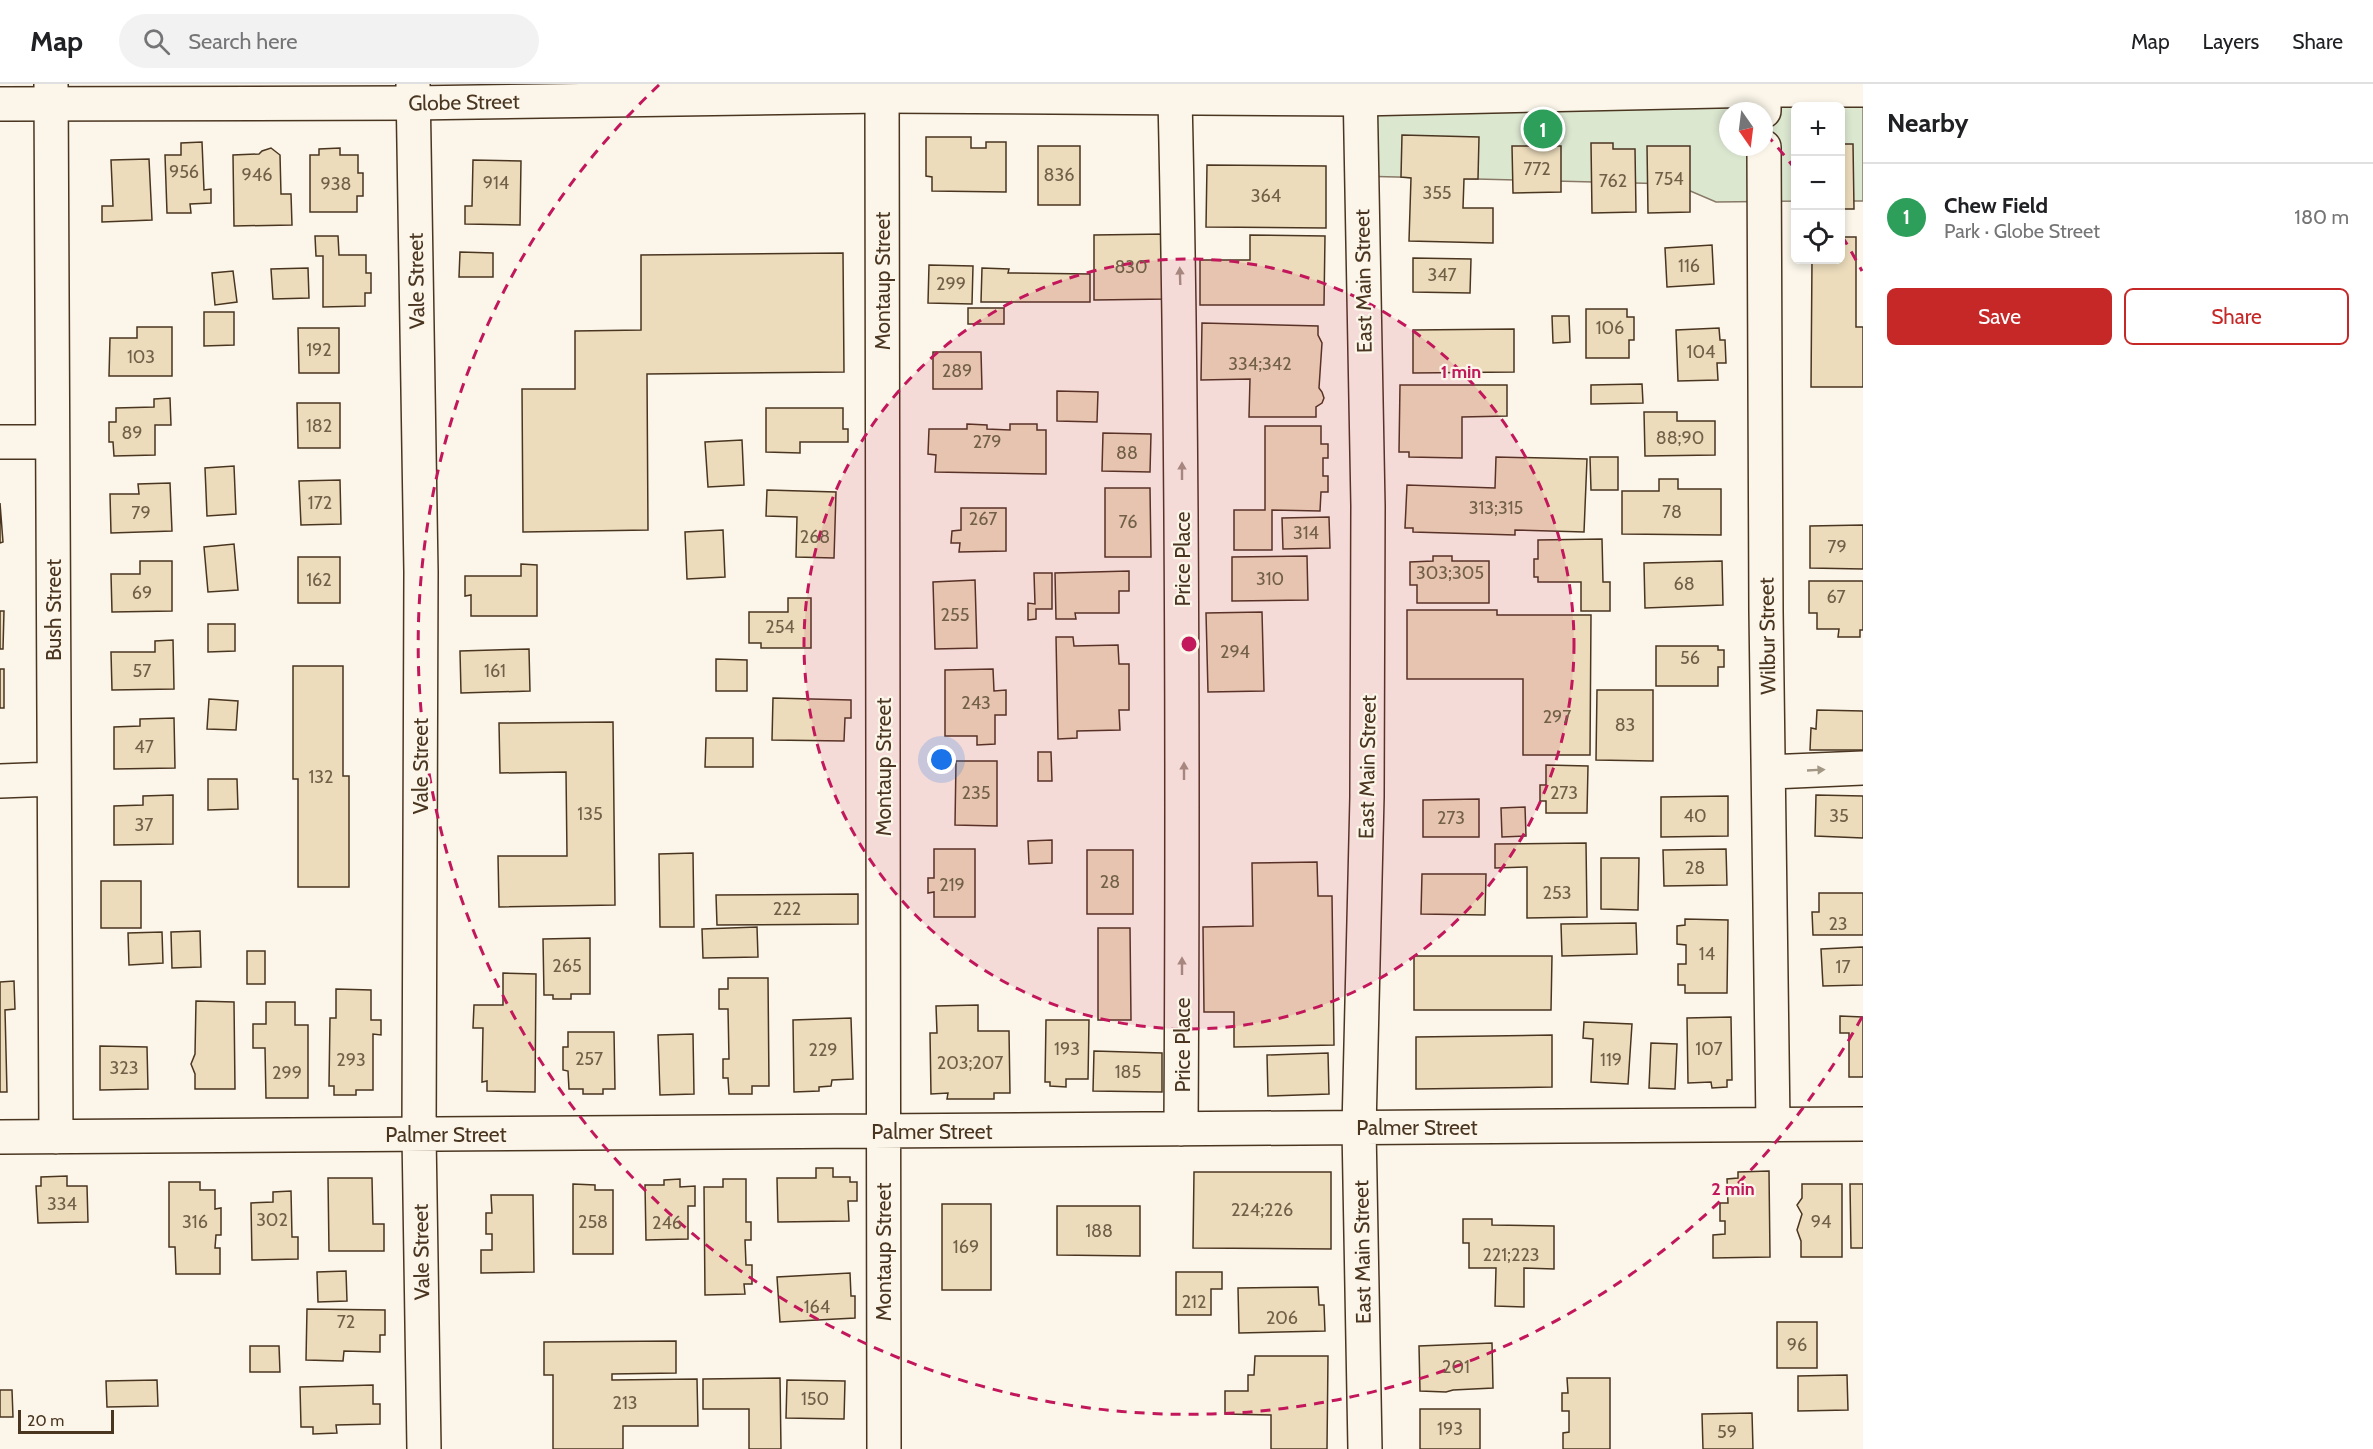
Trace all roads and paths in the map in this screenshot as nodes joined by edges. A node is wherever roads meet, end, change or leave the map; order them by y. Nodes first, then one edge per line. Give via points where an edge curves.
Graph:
1 (882, 90) edge
2 (1863, 90) edge
3 (1360, 92) edge
4 (51, 93) edge
5 (413, 94) edge
6 (1175, 98) junction
7 (1764, 100) edge
8 (0, 104) edge
9 (1764, 156) edge
10 (0, 442) edge
11 (52, 442) junction
12 (1863, 768) edge
13 (1769, 772) junction
14 (54, 779) junction
15 (0, 781) edge
16 (1863, 1124) edge
17 (1773, 1125) junction
18 (1359, 1128) junction
19 (1181, 1129) junction
20 (883, 1131) junction
21 (419, 1134) junction
22 (0, 1137) edge
23 (56, 1137) junction
24 (424, 1449) edge
25 (884, 1449) edge
26 (1365, 1449) edge

1 - 5 street, Globe Street
1 - 6 street, Globe Street
1 - 20 street, Montaup Street
2 - 7 street, Globe Street
3 - 6 street, Globe Street
3 - 7 street, Globe Street
3 - 18 street, East Main Street via 1368,541
4 - 5 street, Globe Street
4 - 8 street, Globe Street
4 - 11 street, Bush Street
5 - 21 street, Vale Street via 420,572
19 -> 6 street, Price Place via 1182,563
9 - 13 street, Wilbur Street
10 - 11 street
11 - 14 street, Bush Street
13 -> 12 street
13 - 17 street, Wilbur Street
14 - 15 street
14 - 23 street, Bush Street
16 - 17 street, Palmer Street
17 - 18 street, Palmer Street
18 - 19 street, Palmer Street
18 - 26 street, East Main Street
19 - 20 street, Palmer Street
20 - 21 street, Palmer Street
20 - 25 street, Montaup Street
21 - 23 street, Palmer Street
21 - 24 street, Vale Street
22 - 23 street, Palmer Street

